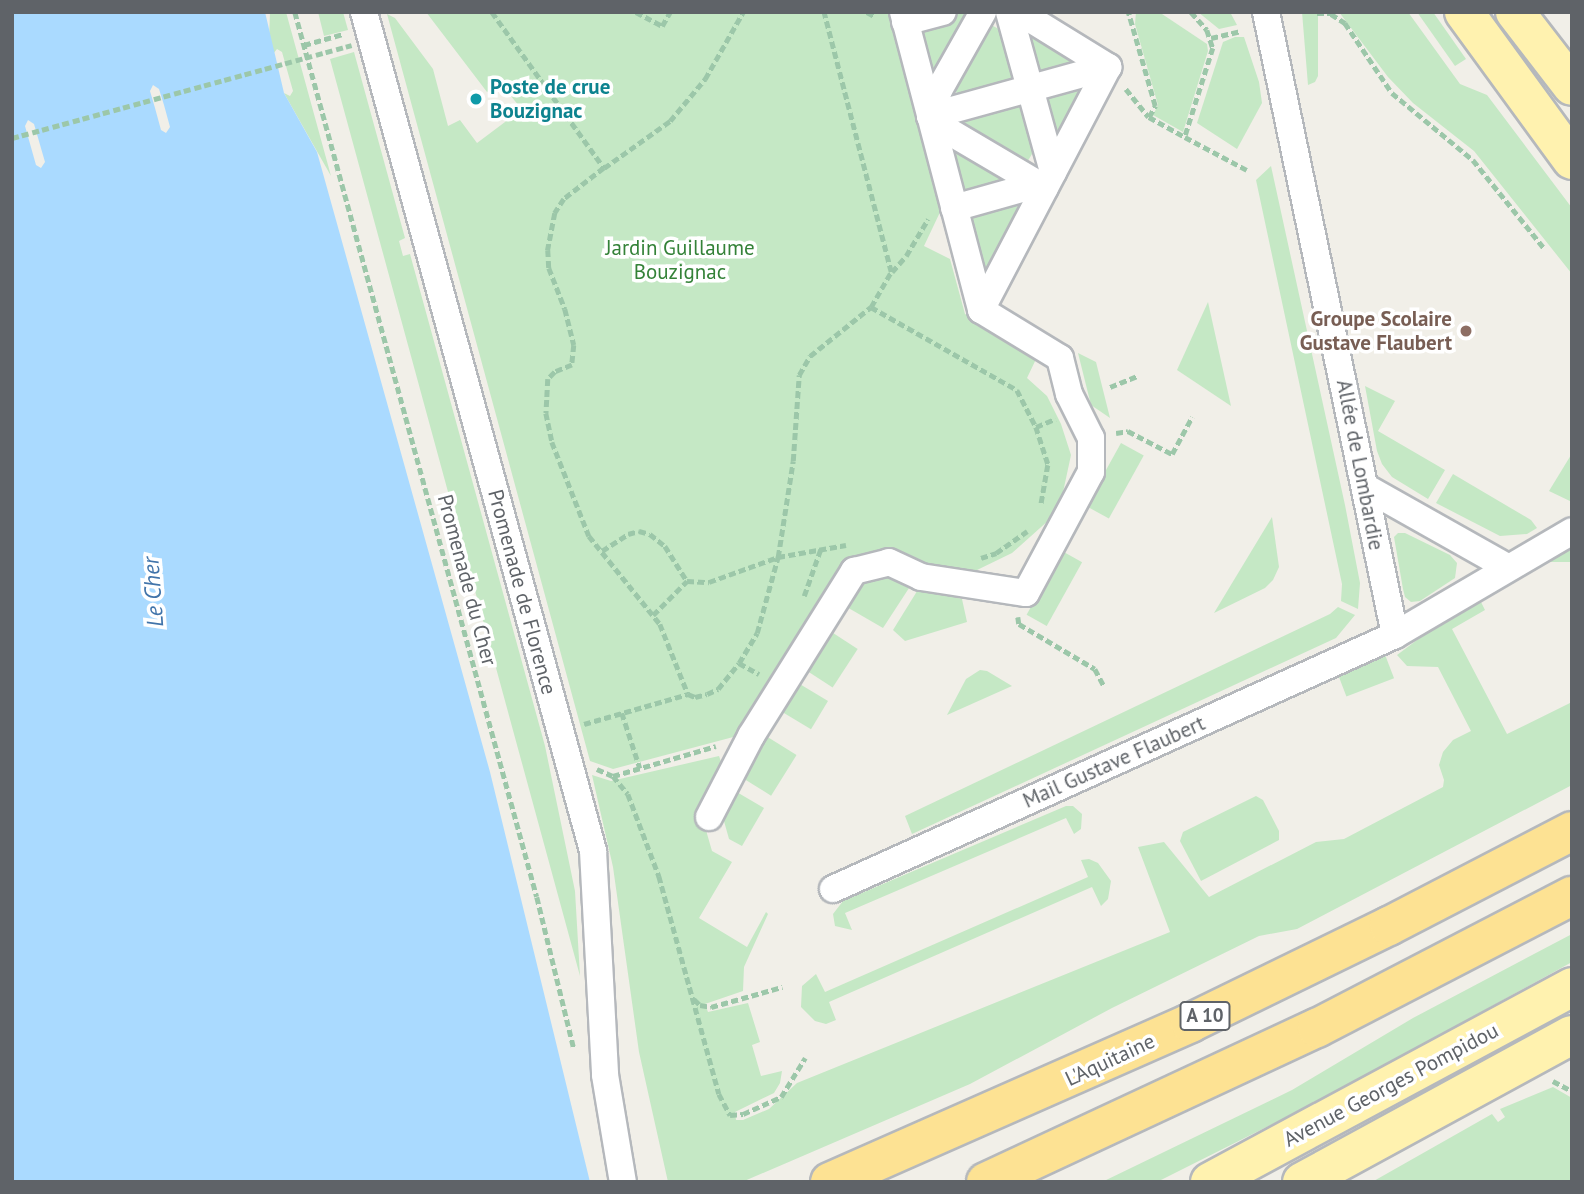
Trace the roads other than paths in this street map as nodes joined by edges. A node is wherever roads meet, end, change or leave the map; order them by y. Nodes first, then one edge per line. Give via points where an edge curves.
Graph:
1 (943, 12) edge
2 (983, 12) edge
3 (1009, 12) edge
4 (1019, 12) edge
5 (1266, 12) edge
6 (1464, 12) edge
7 (1515, 12) edge
8 (904, 17) edge
9 (362, 28) edge
10 (1108, 68) junction
11 (1572, 86) edge
12 (1030, 89) junction
13 (929, 116) junction
14 (1572, 160) edge
15 (1045, 181) junction
16 (954, 208) junction
17 (981, 310) junction
18 (1365, 487) junction
19 (1572, 531) edge
20 (1507, 567) junction
21 (1395, 635) junction
22 (709, 817) dead end
23 (1572, 831) edge
24 (833, 889) dead end
25 (1572, 896) edge
26 (1572, 987) edge
27 (1534, 1008) junction
28 (1568, 1037) edge
29 (624, 1182) edge
30 (830, 1182) edge
31 (986, 1182) edge
32 (1210, 1182) edge
33 (1302, 1182) edge

1 - 8 street
2 - 13 street
3 - 12 street
4 - 10 street
5 - 18 street, Allée de Lombardie
6 - 14 main road
7 - 11 main road
8 - 13 street
9 - 29 street, Promenade de Florence via 593,851 605,1075
10 - 12 street
10 - 15 street
12 - 13 street
12 - 15 street
13 - 15 street via 950,132
13 - 16 street
15 - 16 street
15 - 17 street
16 - 17 street
17 - 22 street via 1060,358 1069,394 1091,438 1091,472 1026,593 921,577 890,562 854,571 751,736
18 - 20 street
18 - 21 street, Allée de Lombardie
19 - 20 street
20 - 21 street
21 - 24 street, Mail Gustave Flaubert
23 - 30 highway, L'Aquitaine / A 10 via 1190,1023
25 - 31 highway via 1317,1028
26 - 27 main road, Avenue Georges Pompidou
27 - 28 main road via 1565,1010
27 - 32 main road, Avenue Georges Pompidou
28 - 33 main road, Avenue Georges Pompidou

